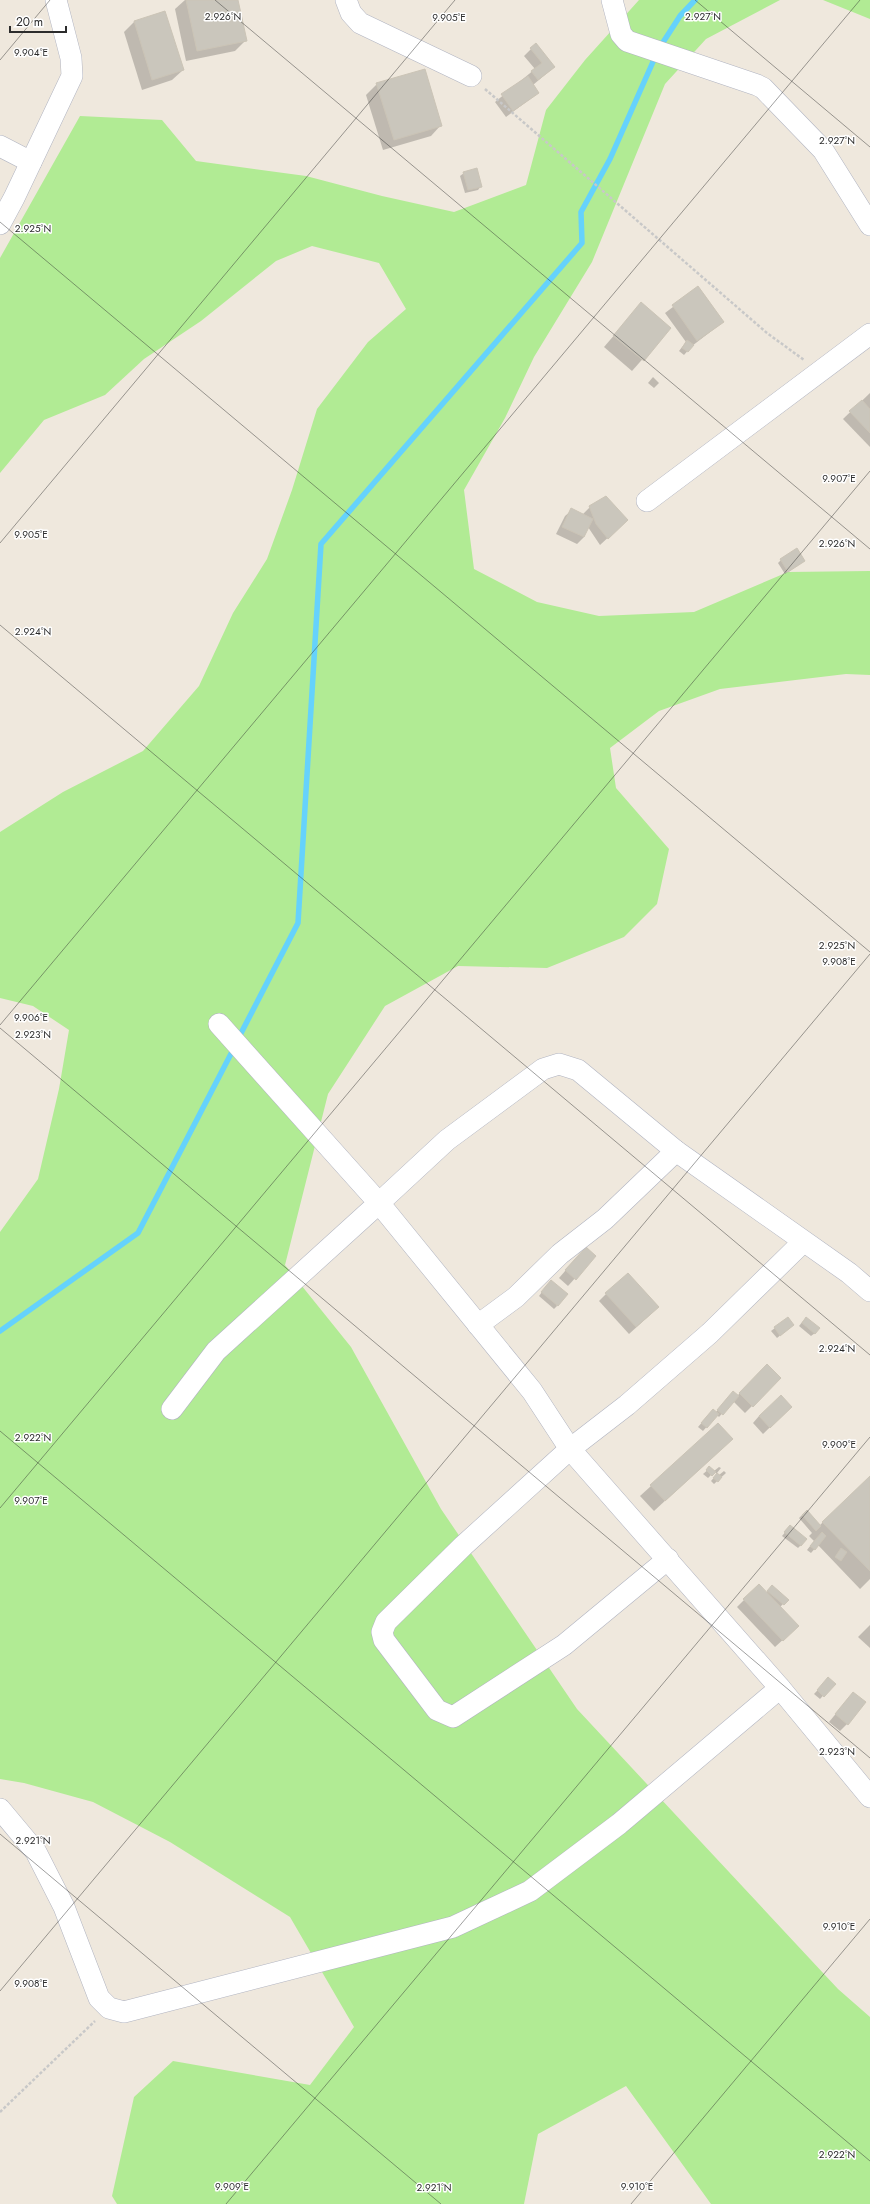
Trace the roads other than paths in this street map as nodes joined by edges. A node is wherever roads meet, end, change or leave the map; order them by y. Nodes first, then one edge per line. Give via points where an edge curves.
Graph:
1 (56, 0) edge
2 (346, 0) edge
3 (612, 0) edge
4 (470, 76) road end
5 (0, 146) edge
6 (31, 162) junction
7 (0, 224) edge
8 (870, 225) edge
9 (870, 334) edge
10 (647, 501) dead end
11 (219, 1024) dead end
12 (676, 1151) junction
13 (379, 1203) junction
14 (803, 1242) junction
15 (870, 1291) edge
16 (478, 1325) junction
17 (172, 1409) dead end
18 (570, 1449) junction
19 (668, 1559) junction
20 (780, 1688) junction
21 (870, 1797) edge
22 (0, 1809) edge

1 - 6 street via 71,58 72,76
2 - 4 street via 351,13 360,23
3 - 8 street via 621,34 627,42 763,88 823,150
5 - 6 street
6 - 7 street
9 - 10 street
11 - 13 street
12 - 13 street via 578,1070 559,1064 543,1069 447,1140
12 - 14 street
12 - 16 street via 604,1219 560,1254 516,1297
13 - 16 street
13 - 17 street via 216,1351
14 - 15 street via 849,1273
14 - 18 street via 710,1333 628,1405
16 - 18 street via 532,1391
18 - 19 street
18 - 19 street via 463,1546 386,1622 382,1632 384,1640 437,1710 454,1717 557,1649
19 - 20 street
20 - 21 street
20 - 22 street via 619,1824 530,1891 453,1928 124,2012 109,2008 99,1998 64,1907 36,1852

